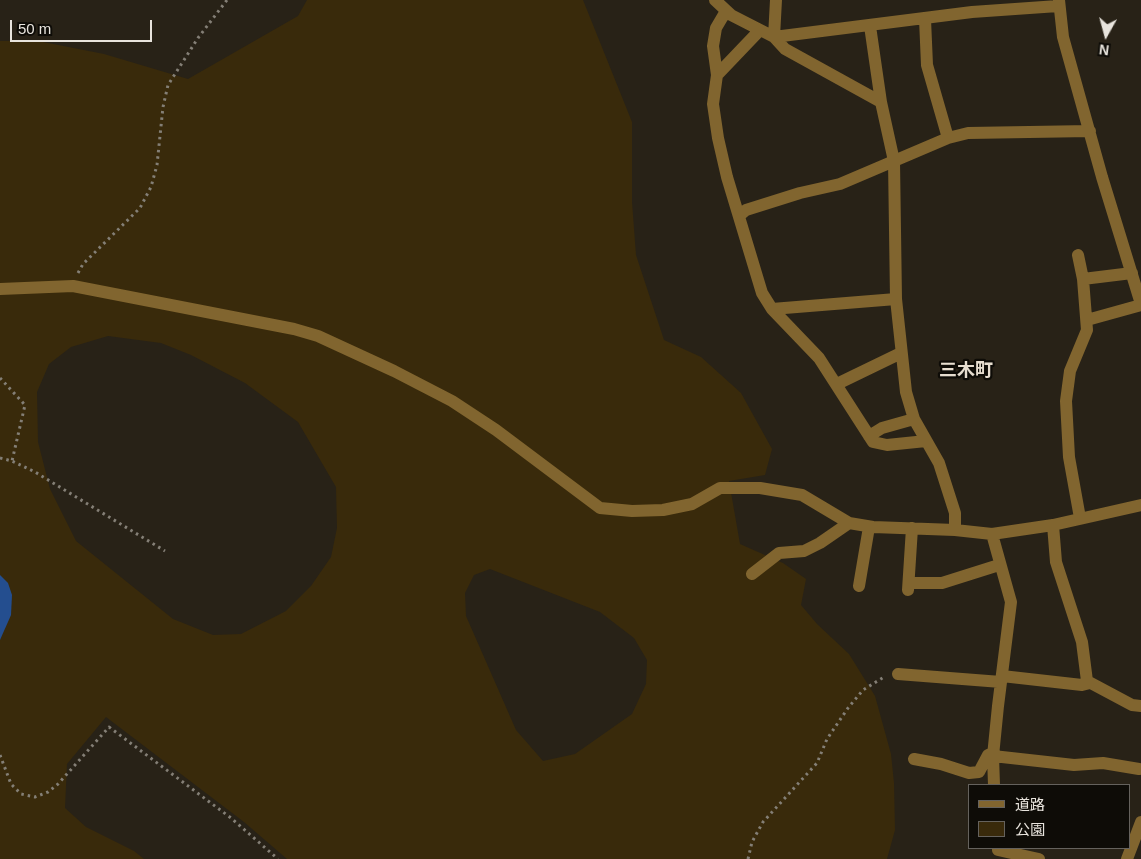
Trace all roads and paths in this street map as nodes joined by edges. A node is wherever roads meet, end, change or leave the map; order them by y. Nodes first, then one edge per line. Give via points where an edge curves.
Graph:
1 (227, 0) edge
2 (715, 0) edge
3 (776, 0) edge
4 (1059, 3) edge
5 (726, 11) junction
6 (925, 19) junction
7 (870, 26) junction
8 (759, 31) junction
9 (774, 37) junction
10 (717, 75) junction
11 (881, 102) junction
12 (1090, 130) junction
13 (948, 138) junction
14 (894, 161) junction
15 (739, 216) junction
16 (1078, 256) dead end
17 (1132, 273) junction
18 (1083, 279) junction
19 (73, 286) junction
20 (0, 289) edge
21 (896, 299) junction
22 (1141, 305) edge
23 (772, 309) junction
24 (1087, 320) junction
25 (901, 353) junction
26 (0, 378) edge
27 (837, 384) junction
28 (914, 419) junction
29 (869, 436) junction
30 (926, 441) junction
31 (0, 458) edge
32 (12, 461) junction
33 (1141, 505) edge
34 (1080, 518) junction
35 (849, 523) junction
36 (1053, 525) junction
37 (869, 527) junction
38 (912, 528) junction
39 (955, 530) junction
40 (992, 534) junction
41 (165, 551) dead end
42 (999, 565) junction
43 (752, 574) dead end
44 (859, 586) dead end
45 (898, 674) joint
46 (1002, 679) junction
47 (1090, 683) junction
48 (1141, 706) edge
49 (994, 754) junction
50 (0, 755) edge
51 (1141, 755) edge
52 (914, 759) dead end
53 (1140, 770) edge
54 (994, 784) edge
55 (1141, 822) edge
56 (1131, 848) edge
57 (999, 852) edge
58 (278, 859) edge
59 (748, 859) edge
60 (1039, 859) edge

1 - 19 path via 168,85 158,165 140,208 83,264
2 - 5 street
3 - 9 street
4 - 6 street
4 - 12 street via 1063,37
5 - 8 street
5 - 10 street via 716,28 712,46
6 - 7 street
6 - 13 street via 927,66
7 - 9 street
7 - 11 street
8 - 9 street
8 - 10 street
9 - 11 street via 790,52
10 - 15 street via 713,104 718,138
11 - 14 street
12 - 13 street via 968,133
12 - 17 street
13 - 14 street
14 - 15 street via 840,184 746,210
14 - 21 street
15 - 23 street via 762,293
16 - 18 street
17 - 18 street
17 - 22 street
18 - 24 street
19 - 20 street
19 - 35 street via 318,336 452,401 600,508 632,512 662,510 692,504 720,488 760,488 802,495
21 - 23 street
21 - 25 street
22 - 24 street
23 - 27 street via 819,358
24 - 34 street via 1087,330 1070,371 1066,401 1069,457
25 - 27 street
25 - 28 street via 906,392
26 - 32 path via 25,405
27 - 29 street
28 - 29 street via 882,428
28 - 30 street
29 - 30 street via 873,442 887,445
30 - 39 street via 939,462 955,513
31 - 32 path
32 - 41 path
33 - 34 street
34 - 36 street
35 - 37 street
35 - 43 street via 804,551 779,553
36 - 40 street
36 - 47 street via 1056,562 1082,642 1087,681
37 - 38 street
37 - 44 street
38 - 39 street
38 - 42 street via 908,586 942,583
39 - 40 street
40 - 42 street
42 - 46 street via 1011,602
45 - 46 street
45 - 59 path via 880,679 863,690 848,708 827,739 817,763 763,822 752,842
46 - 47 street via 1082,686
46 - 49 street
47 - 48 street
49 - 52 street via 988,755 979,772 969,773
49 - 53 street via 1074,765 1103,763
49 - 54 street
50 - 58 path via 11,784 21,794 35,796 58,784 108,727 231,818
51 - 53 street
55 - 56 street
57 - 60 street

